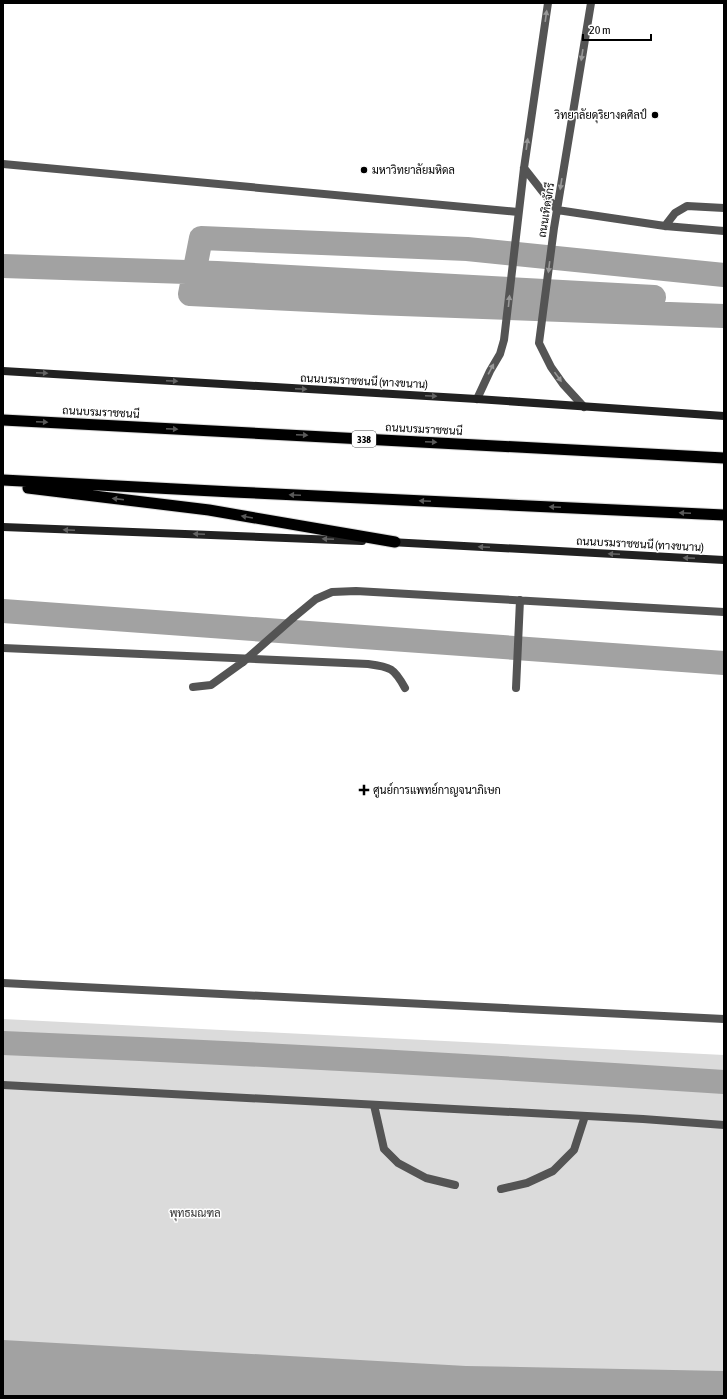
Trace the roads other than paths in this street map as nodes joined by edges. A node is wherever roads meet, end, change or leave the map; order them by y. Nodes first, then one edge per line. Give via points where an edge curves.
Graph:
1 (548, 3) edge
2 (591, 3) edge
3 (3, 164) edge
4 (524, 168) junction
5 (724, 208) edge
6 (557, 210) junction
7 (518, 212) junction
8 (665, 226) junction
9 (724, 231) edge
10 (3, 371) edge
11 (477, 399) junction
12 (584, 407) junction
13 (724, 416) edge
14 (3, 420) edge
15 (724, 458) edge
16 (3, 480) edge
17 (3, 485) edge
18 (724, 515) edge
19 (3, 527) edge
20 (395, 542) junction
21 (724, 560) edge
22 (520, 600) junction
23 (724, 612) edge
24 (3, 648) edge
25 (193, 687) dead end
26 (405, 688) dead end
27 (516, 688) dead end
28 (3, 984) edge
29 (724, 1019) edge
30 (3, 1085) edge
31 (374, 1104) junction
32 (585, 1116) junction
33 (724, 1125) edge
34 (455, 1185) dead end
35 (501, 1189) dead end

4 -> 1 street
2 -> 6 street, ถนนเทิดจักรี
3 - 7 street
4 - 6 street
4 - 7 street
5 - 8 street via 687,206 675,213
6 - 8 street
6 -> 12 street, ถนนเทิดจักรี via 539,343 551,367
11 -> 7 street via 500,354 504,340
8 - 9 street
10 -> 11 main road, ถนนบรมราชชนนี (ทางขนาน)
11 - 12 main road, ถนนบรมราชชนนี (ทางขนาน)
12 - 13 main road, ถนนบรมราชชนนี (ทางขนาน)
14 -> 15 highway, ถนนบรมราชชนนี / 338
18 -> 16 highway
20 -> 17 highway via 209,510
20 -> 19 main road, ถนนบรมราชชนนี (ทางขนาน)
21 -> 20 main road, ถนนบรมราชชนนี (ทางขนาน)
22 - 23 street
22 - 25 street, bridge via 356,591 332,592 316,598 243,662 211,685
22 - 27 street
24 - 26 street via 368,664 384,666 393,671
28 - 29 street
30 - 31 street
31 - 32 street
31 - 34 street via 384,1149 398,1163 426,1178
32 - 33 street
32 - 35 street via 574,1150 553,1171 527,1183

